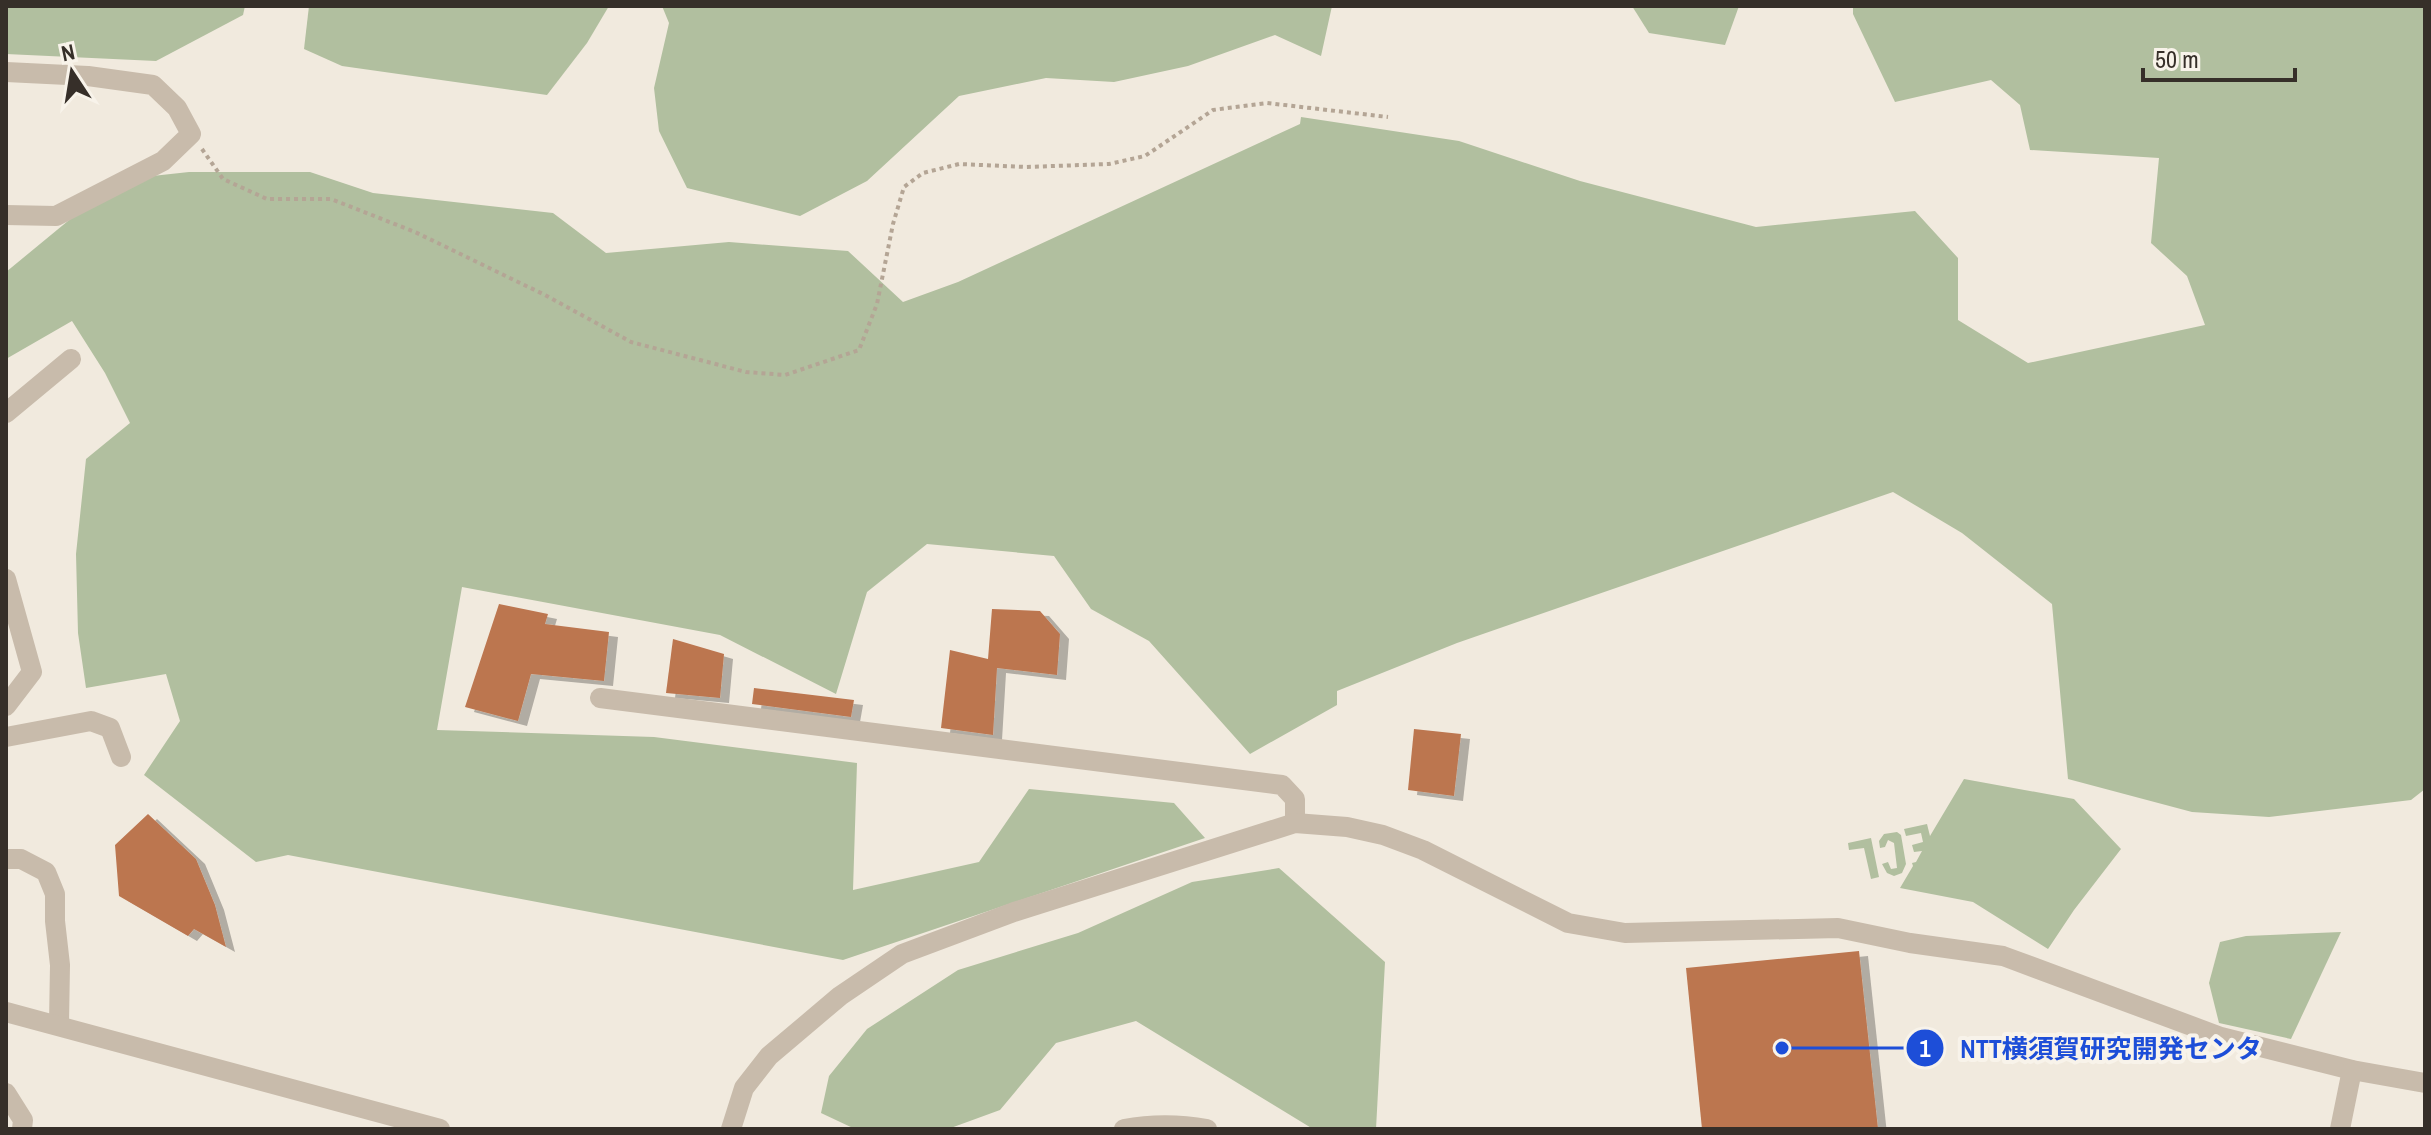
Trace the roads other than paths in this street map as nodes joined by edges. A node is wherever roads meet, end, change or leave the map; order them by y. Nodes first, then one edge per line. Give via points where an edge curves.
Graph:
1 (6, 72) edge
2 (6, 215) edge
3 (71, 359) dead end
4 (6, 413) edge
5 (6, 579) edge
6 (600, 698) dead end
7 (6, 706) edge
8 (6, 737) edge
9 (121, 757) dead end
10 (1295, 823) junction
11 (6, 859) edge
12 (6, 1012) edge
13 (59, 1024) junction
14 (2352, 1070) junction
15 (2425, 1083) edge
16 (6, 1093) edge
17 (394, 1122) edge
18 (22, 1129) edge
19 (440, 1129) edge
20 (731, 1129) edge
21 (1124, 1129) edge
22 (1207, 1129) edge
23 (2340, 1129) edge

1 - 2 street via 153,85 177,108 191,134 163,161 56,216
3 - 4 street
5 - 7 street via 32,672
6 - 10 street via 1282,785 1295,799
8 - 9 street via 91,721 110,728
10 - 14 street via 1383,835 1568,923 1625,933 1838,928 2003,956 2221,1037
10 - 20 street via 1014,912 902,954 840,996 769,1056 744,1088
11 - 13 street via 21,859 46,872 55,894
12 - 13 street
13 - 17 street
14 - 15 street
14 - 23 street
16 - 18 street via 23,1120
17 - 19 street
21 - 22 street

